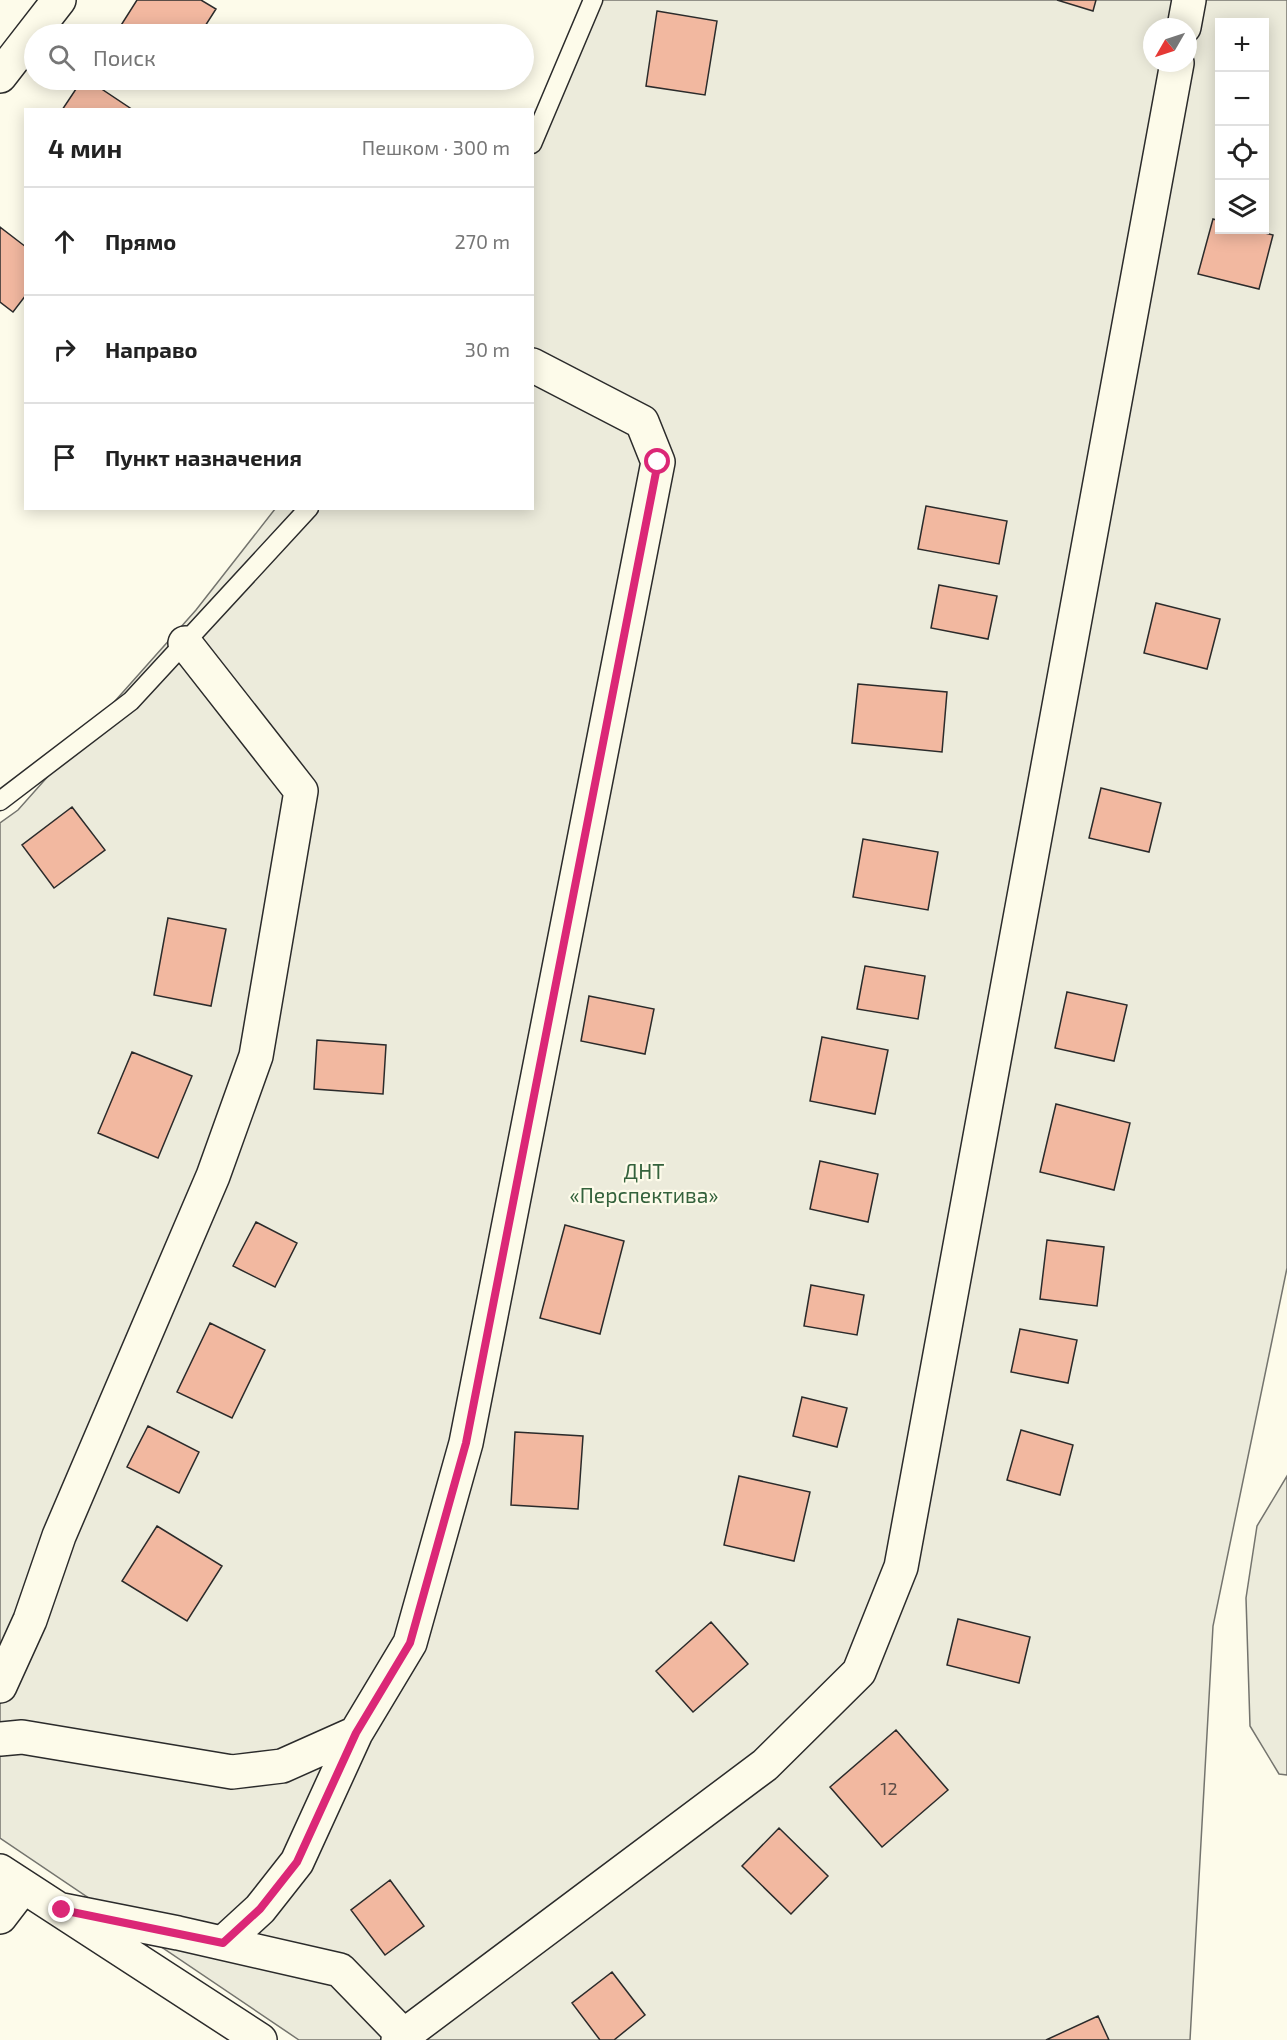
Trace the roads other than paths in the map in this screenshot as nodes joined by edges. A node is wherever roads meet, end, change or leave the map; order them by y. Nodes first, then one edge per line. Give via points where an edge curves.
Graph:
1 (59, 0) edge
2 (593, 0) edge
3 (1189, 0) edge
4 (1186, 18) edge
5 (40, 24) edge
6 (24, 45) edge
7 (1175, 72) edge
8 (0, 76) edge
9 (534, 139) edge
10 (534, 366) edge
11 (307, 510) edge
12 (185, 643) junction
13 (0, 801) edge
14 (0, 1686) edge
15 (356, 1733) junction
16 (0, 1739) edge
17 (11, 1879) edge
18 (62, 1910) junction
19 (0, 1917) edge
20 (223, 1943) junction
21 (401, 2038) edge
22 (260, 2040) edge

1 - 5 street
2 - 9 lane
3 - 4 street
6 - 8 street
7 - 21 street via 902,1567 859,1672 765,1765
10 - 15 street via 642,422 658,462 466,1443 410,1643
11 - 12 lane
12 - 13 lane via 131,701
12 - 14 street via 301,791 256,1056 213,1176 59,1536 30,1620
15 - 16 street via 282,1766 232,1772 22,1737
15 - 20 street via 297,1862 260,1909
17 - 18 street
17 - 19 street
18 - 20 street
18 - 22 street
20 - 21 street via 339,1970

